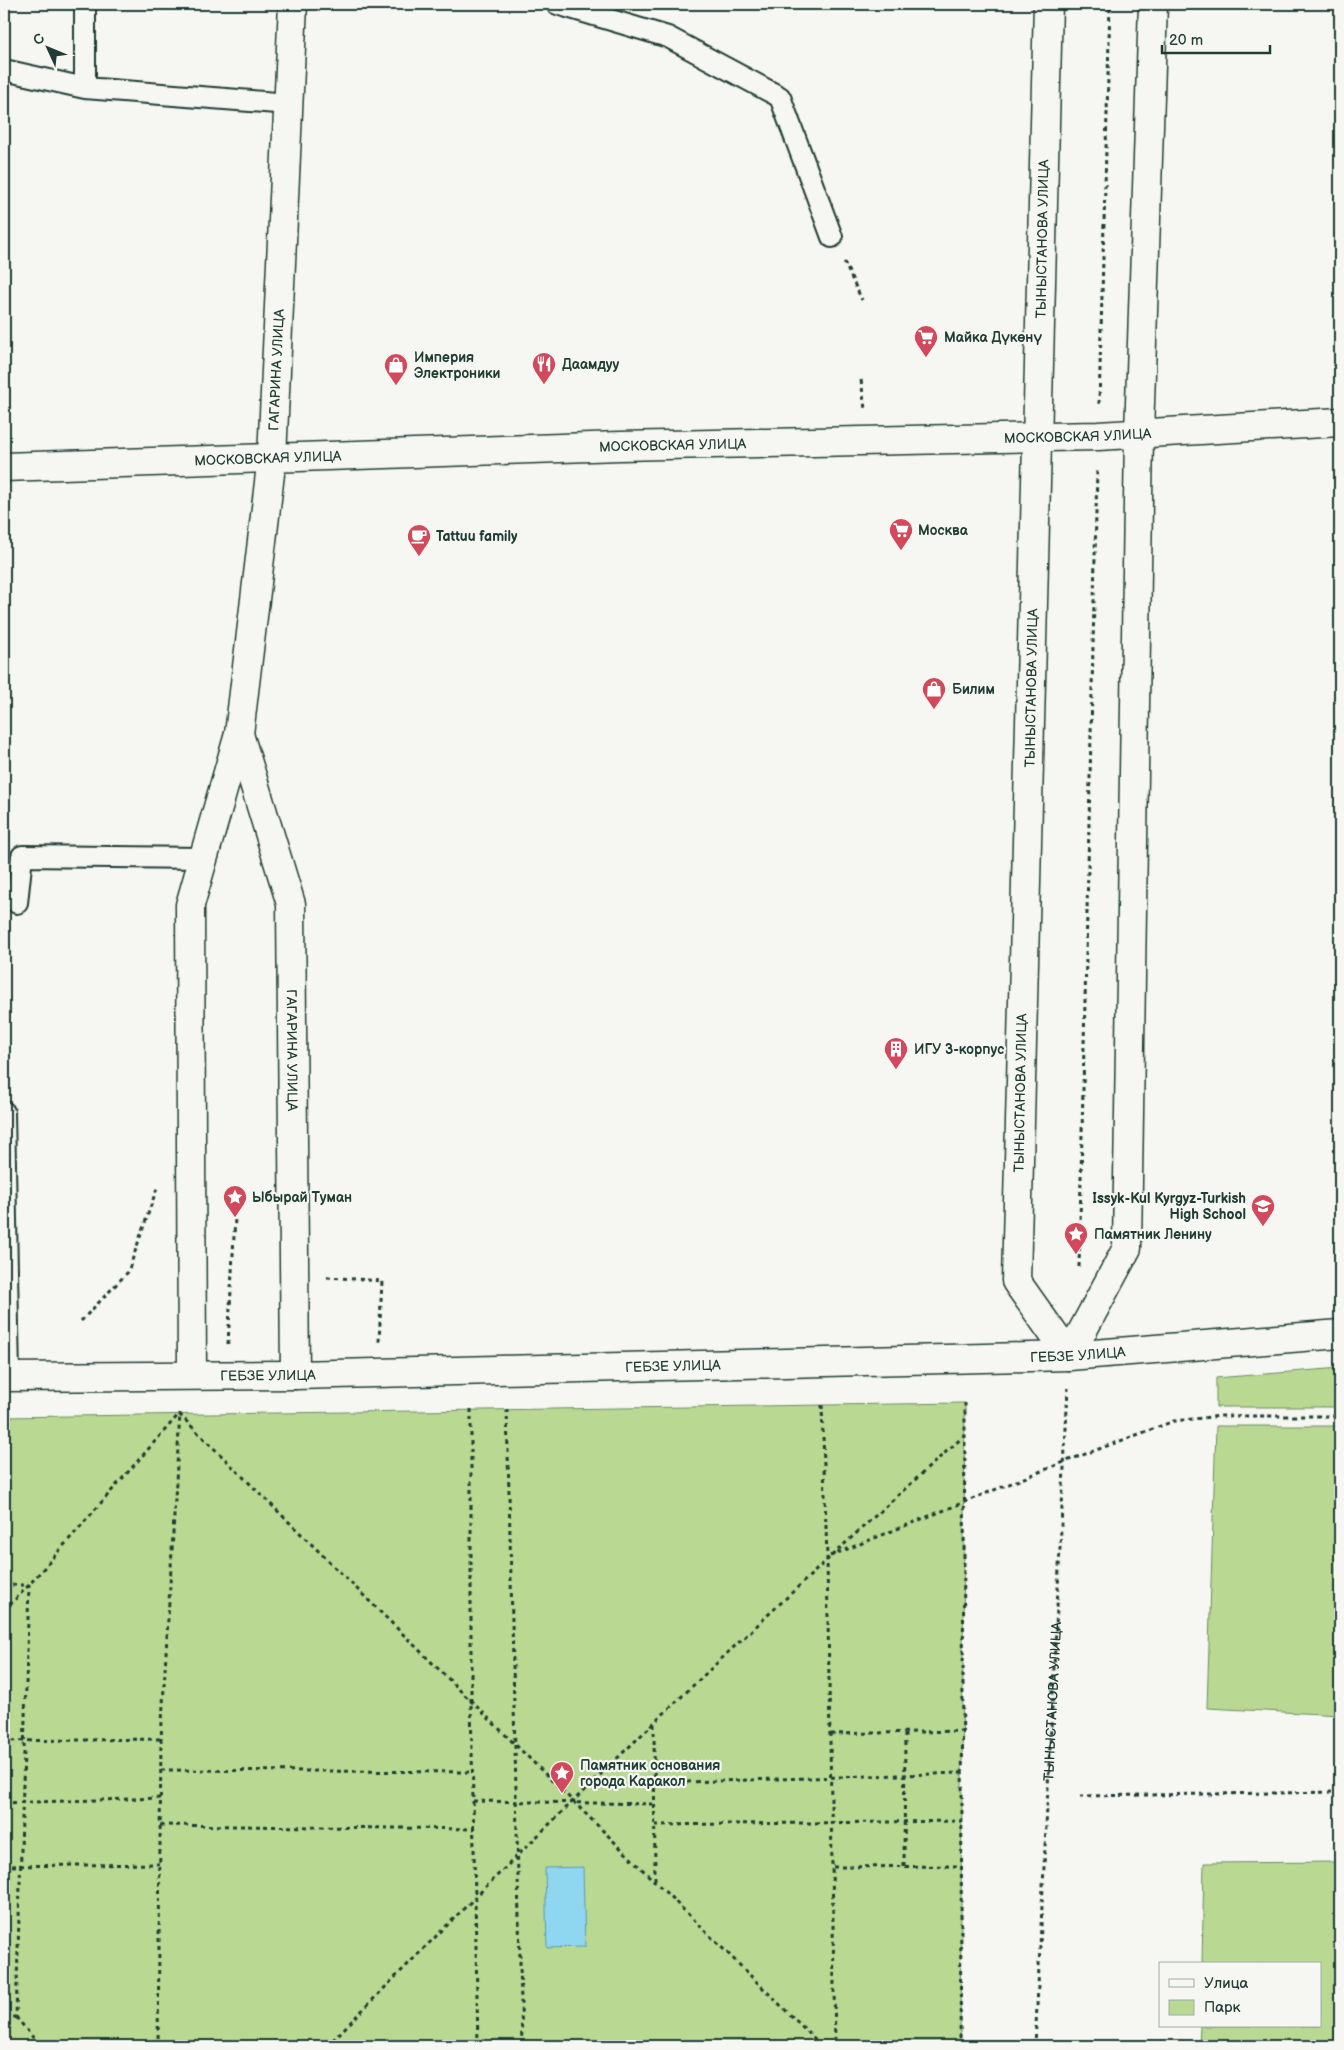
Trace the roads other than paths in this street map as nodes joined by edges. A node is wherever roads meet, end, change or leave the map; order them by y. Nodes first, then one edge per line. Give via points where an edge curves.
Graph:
1 (84, 4) edge
2 (293, 4) edge
3 (557, 4) edge
4 (1048, 4) edge
5 (1153, 4) edge
6 (4, 70) edge
7 (85, 88) junction
8 (288, 104) junction
9 (832, 236) road end
10 (1340, 422) edge
11 (1139, 434) junction
12 (1038, 438) junction
13 (272, 457) junction
14 (4, 467) edge
15 (239, 734) junction
16 (204, 858) junction
17 (17, 903) dead end
18 (4, 1112) edge
19 (1340, 1334) edge
20 (1069, 1356) junction
21 (192, 1374) junction
22 (295, 1374) junction
23 (7, 1377) edge

1 - 7 lane
2 - 8 street, ГАГАРИНА УЛИЦА
3 - 9 lane via 668,37 780,97
4 - 12 street, ТЫНЫСТАНОВА УЛИЦА
5 - 11 street
6 - 7 lane
7 - 8 lane
8 - 13 street, ГАГАРИНА УЛИЦА
10 - 11 street, МОСКОВСКАЯ УЛИЦА
11 - 12 street, МОСКОВСКАЯ УЛИЦА
11 - 20 street via 1127,1248
12 - 13 street, МОСКОВСКАЯ УЛИЦА
12 - 20 street, ТЫНЫСТАНОВА УЛИЦА via 1016,1281
13 - 14 street, МОСКОВСКАЯ УЛИЦА
13 - 15 street, ГАГАРИНА УЛИЦА
15 - 16 street, ГАГАРИНА УЛИЦА
15 - 22 street, ГАГАРИНА УЛИЦА via 291,904
16 - 17 lane via 22,856
16 - 21 street, ГАГАРИНА УЛИЦА via 190,905
18 - 23 lane
19 - 20 street, ГЕБЗЕ УЛИЦА
20 - 22 street, ГЕБЗЕ УЛИЦА
21 - 22 street, ГЕБЗЕ УЛИЦА
21 - 23 street, ГЕБЗЕ УЛИЦА

